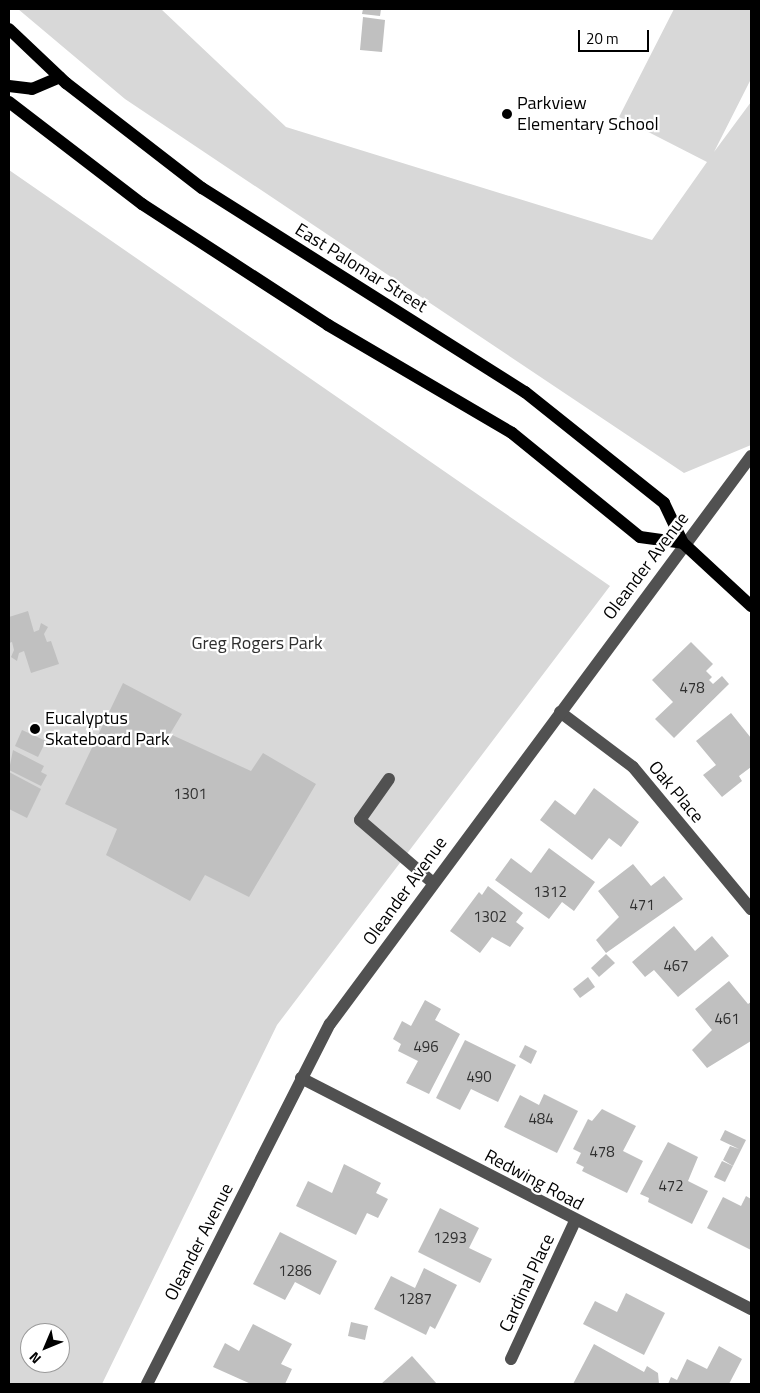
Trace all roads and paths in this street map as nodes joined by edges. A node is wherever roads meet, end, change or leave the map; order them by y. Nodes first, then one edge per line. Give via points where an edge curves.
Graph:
1 (9, 29) edge
2 (60, 77) junction
3 (9, 86) edge
4 (9, 102) edge
5 (751, 456) edge
6 (684, 543) junction
7 (751, 606) edge
8 (560, 712) junction
9 (389, 779) dead end
10 (432, 882) junction
11 (751, 909) edge
12 (302, 1078) junction
13 (575, 1221) junction
14 (751, 1309) edge
15 (511, 1359) dead end
16 (147, 1384) edge

1 - 2 main road, East Palomar Street
2 - 3 main road via 32,89
2 - 6 main road, East Palomar Street via 202,188 525,392 664,503
4 - 6 main road via 142,204 328,325 512,433 640,537
5 - 6 street, Oleander Avenue
6 - 7 main road, East Palomar Street
6 - 8 street, Oleander Avenue
8 - 10 street, Oleander Avenue
8 - 11 street, Oak Place via 633,767
9 - 10 street via 360,820
10 - 12 street, Oleander Avenue via 330,1024
12 - 13 street, Redwing Road
12 - 16 street, Oleander Avenue
13 - 14 street, Redwing Road
13 - 15 street, Cardinal Place

